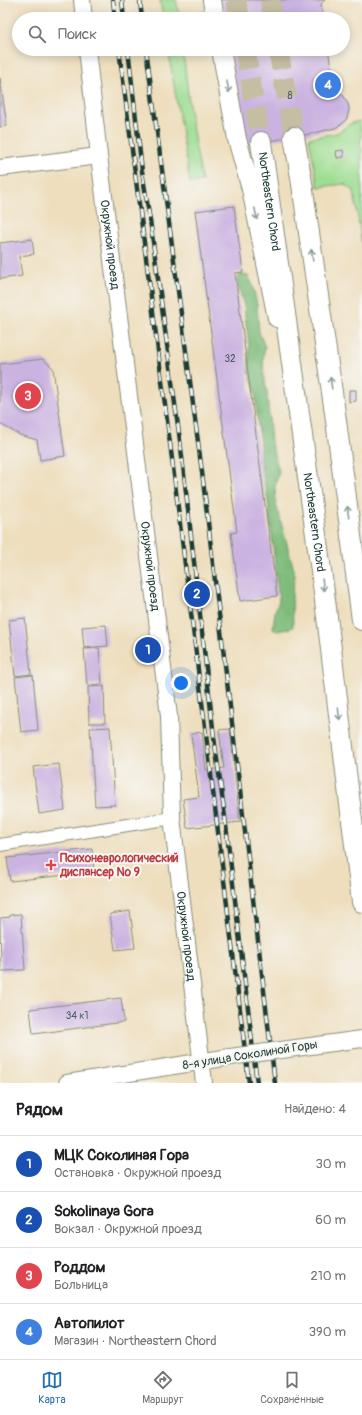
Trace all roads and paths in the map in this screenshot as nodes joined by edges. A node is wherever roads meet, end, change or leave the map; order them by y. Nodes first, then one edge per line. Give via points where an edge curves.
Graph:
1 (82, 0) edge
2 (212, 0) edge
3 (83, 12) edge
4 (214, 12) edge
5 (88, 56) edge
6 (222, 56) edge
7 (294, 137) tunnel mouth
8 (261, 142) tunnel mouth
9 (99, 156) junction
10 (0, 168) edge
11 (306, 463) junction
12 (362, 620) edge
13 (172, 818) junction
14 (0, 845) edge
15 (362, 902) edge
16 (362, 1039) edge
17 (202, 1062) junction
18 (67, 1083) edge
19 (204, 1083) edge

1 - 3 street
2 - 4 main road
5 - 9 street, Окружной проезд
6 -> 11 main road via 237,139 251,189
12 -> 7 main road via 334,405
8 - 11 main road, Northeastern Chord
9 - 10 street
9 - 13 street, Окружной проезд via 169,716
11 -> 15 main road, Northeastern Chord
13 - 14 street
13 - 17 street, Окружной проезд
16 - 17 street, 8-я улица Соколиной Горы, bridge
17 - 18 street, 8-я улица Соколиной Горы
17 - 19 street, Окружной проезд

